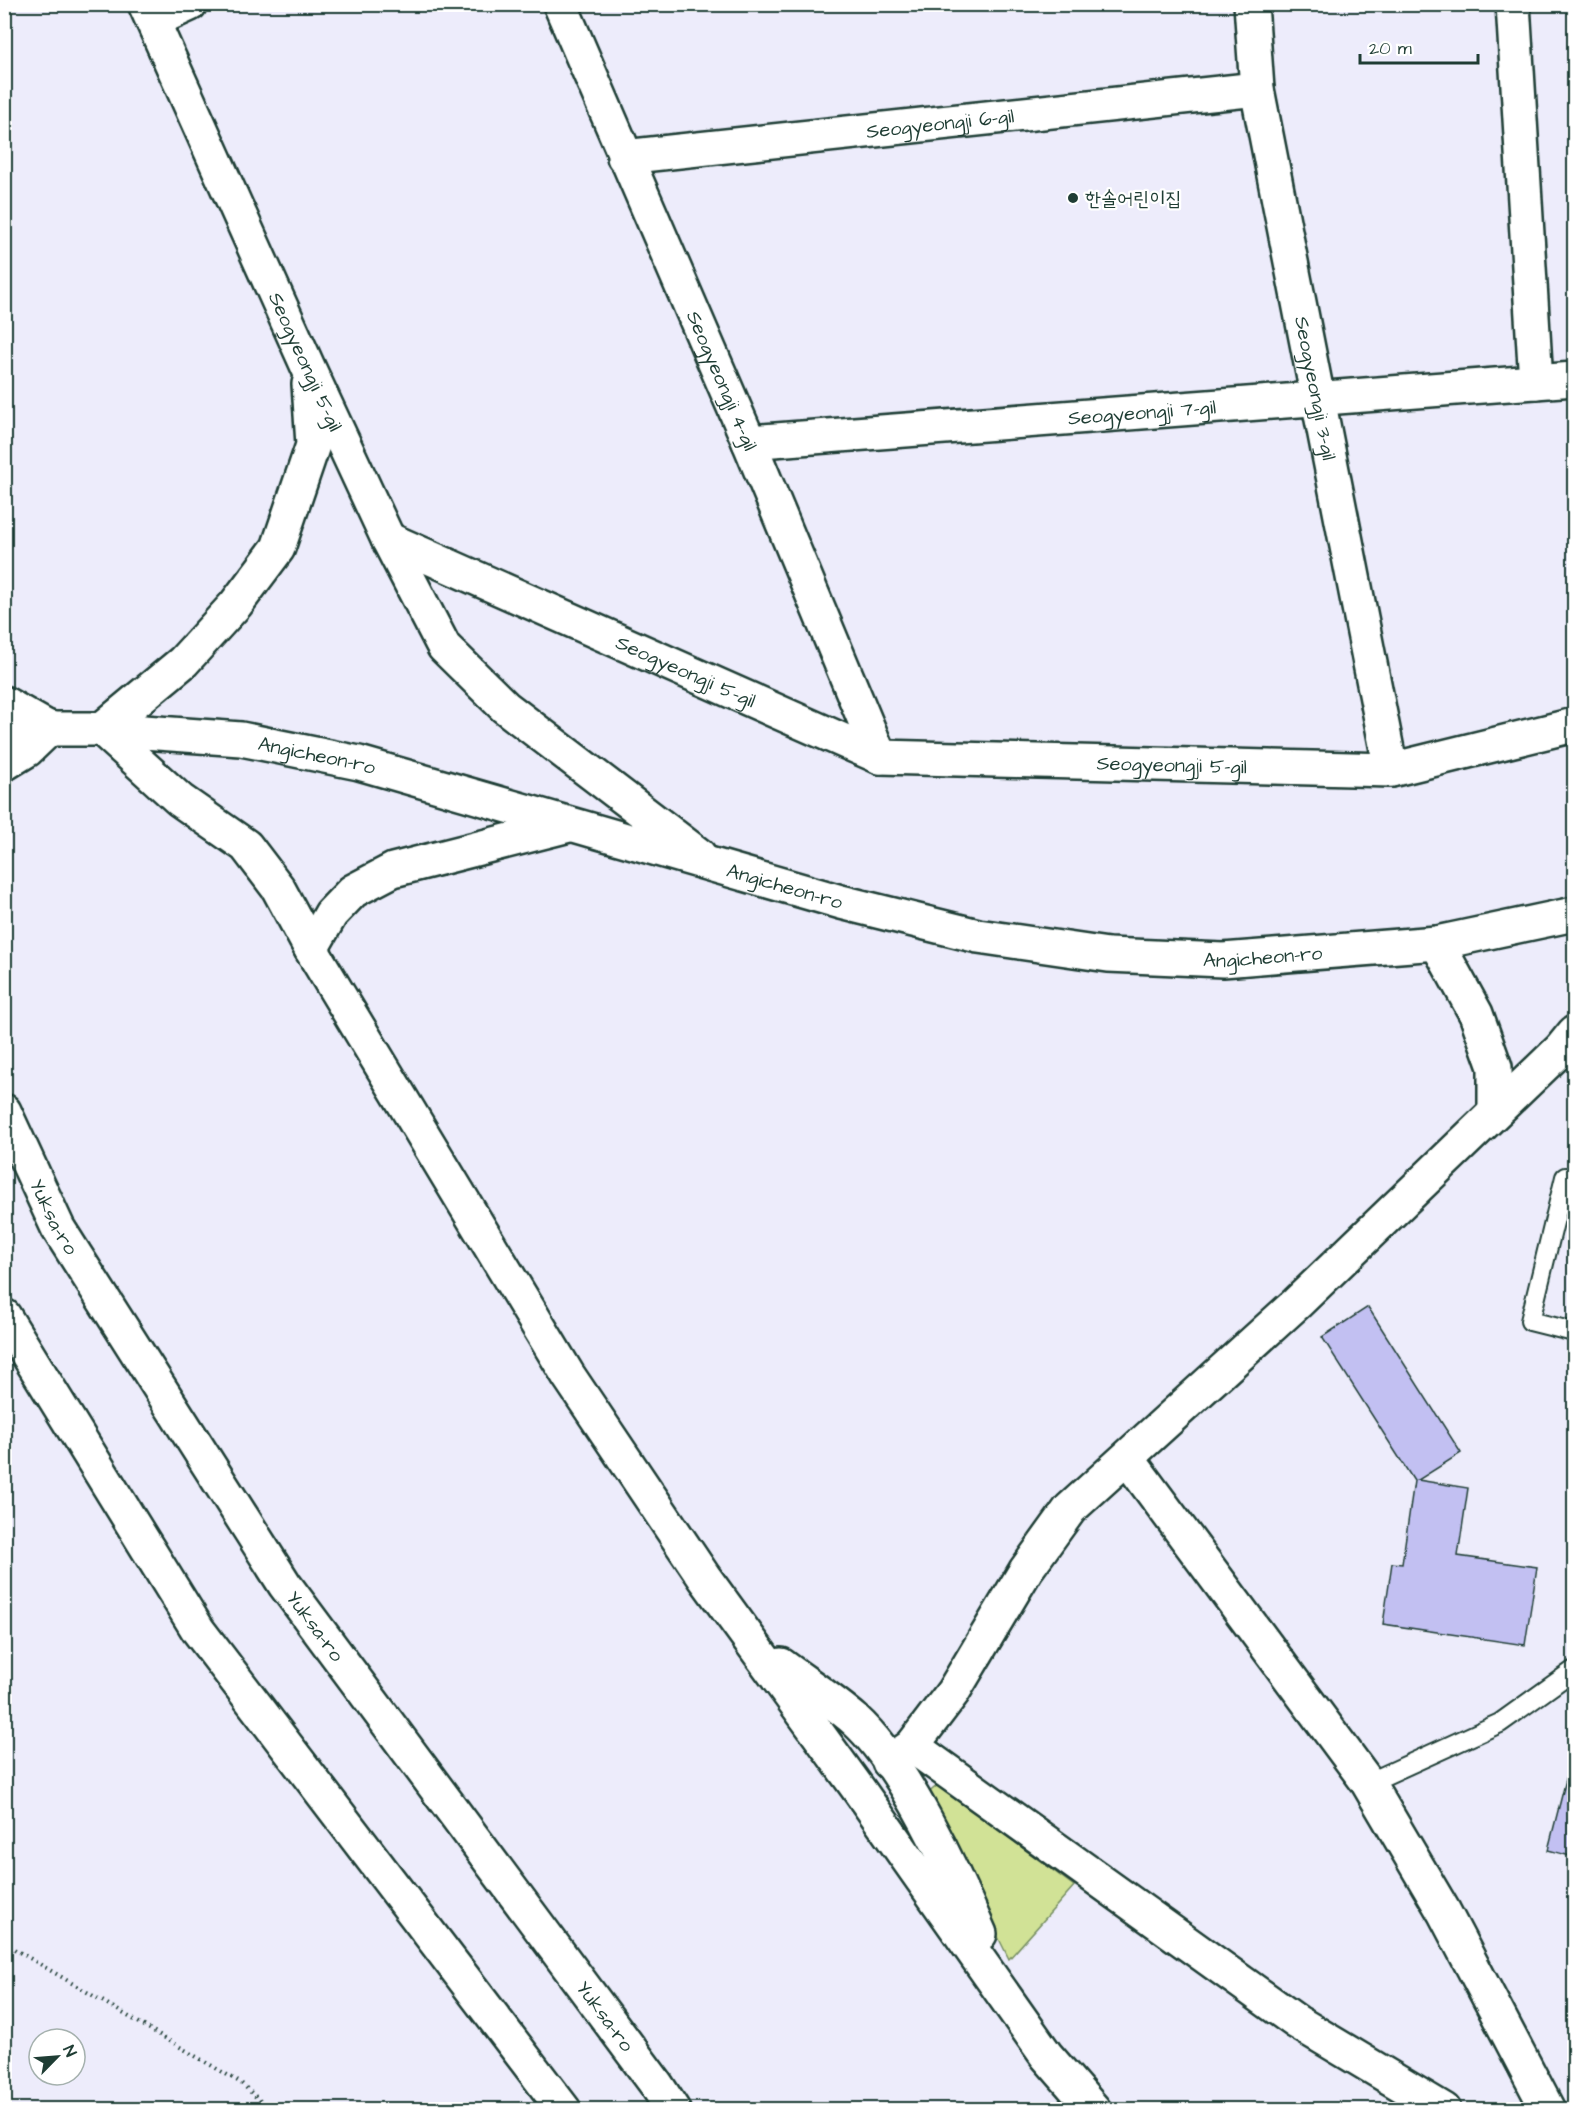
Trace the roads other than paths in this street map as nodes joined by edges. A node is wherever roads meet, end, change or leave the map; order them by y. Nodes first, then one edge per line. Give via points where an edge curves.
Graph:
1 (190, 4) edge
2 (560, 4) edge
3 (1251, 4) edge
4 (1513, 4) edge
5 (149, 13) edge
6 (1257, 89) junction
7 (624, 157) junction
8 (308, 367) junction
9 (1575, 379) edge
10 (1536, 382) junction
11 (1317, 399) junction
12 (750, 442) junction
13 (388, 539) junction
14 (4, 703) edge
15 (1575, 725) edge
16 (50, 728) junction
17 (4, 729) edge
18 (102, 729) junction
19 (880, 757) junction
20 (4, 764) edge
21 (1390, 770) junction
22 (569, 825) junction
23 (713, 865) junction
24 (1575, 914) edge
25 (1437, 942) junction
26 (311, 949) junction
27 (1575, 1033) edge
28 (1495, 1110) junction
29 (4, 1112) edge
30 (1575, 1180) edge
31 (4, 1316) edge
32 (1575, 1332) edge
33 (1128, 1459) junction
34 (753, 1645) junction
35 (1575, 1670) edge
36 (900, 1754) junction
37 (1368, 1783) junction
38 (1010, 2004) junction
39 (564, 2109) edge
40 (673, 2109) edge
41 (1094, 2109) edge
42 (1444, 2109) edge
43 (1548, 2109) edge

1 - 5 street
2 - 7 street, Seogyeongji 4-gil
3 - 6 street, Seogyeongji 3-gil
4 - 10 street
5 - 8 street, Seogyeongji 5-gil
6 - 7 street, Seogyeongji 6-gil
6 - 11 street, Seogyeongji 3-gil
7 - 12 street, Seogyeongji 4-gil
8 - 13 street, Seogyeongji 5-gil
8 - 18 street via 313,445 278,548 236,604 183,662
9 - 10 street, Seogyeongji 7-gil
10 - 11 street, Seogyeongji 7-gil
11 - 12 street, Seogyeongji 7-gil
11 - 21 street, Seogyeongji 3-gil
12 - 19 street, Seogyeongji 4-gil
13 - 19 street, Seogyeongji 5-gil
13 - 23 street via 444,647 505,707
14 - 16 street
15 - 21 street, Seogyeongji 5-gil
16 - 17 street, Angicheon-ro
16 - 18 street, Angicheon-ro
16 - 20 street via 27,750
18 - 22 street, Angicheon-ro via 253,741 359,763
18 - 26 street via 180,800 246,846 278,888
19 - 21 street, Seogyeongji 5-gil
22 - 23 street, Angicheon-ro
22 - 26 street via 393,870 353,891 331,914
23 - 25 street, Angicheon-ro via 978,936 1108,955 1223,960
24 - 25 street, Angicheon-ro
25 - 28 street via 1476,1014 1495,1067
26 - 34 street via 568,1375
27 - 28 street
28 - 33 street via 1313,1288
29 - 40 street, Yuksa-ro via 58,1228 285,1585
30 - 32 lane via 1565,1177 1530,1321
31 - 39 street via 198,1630
33 - 36 street via 1064,1518 1026,1570 953,1692
33 - 37 street
34 - 36 street
34 - 38 street
35 - 37 lane via 1500,1723
36 - 38 street via 922,1814
36 - 42 street via 1297,2022
37 - 43 street via 1444,1912
38 - 41 street via 1046,2055

